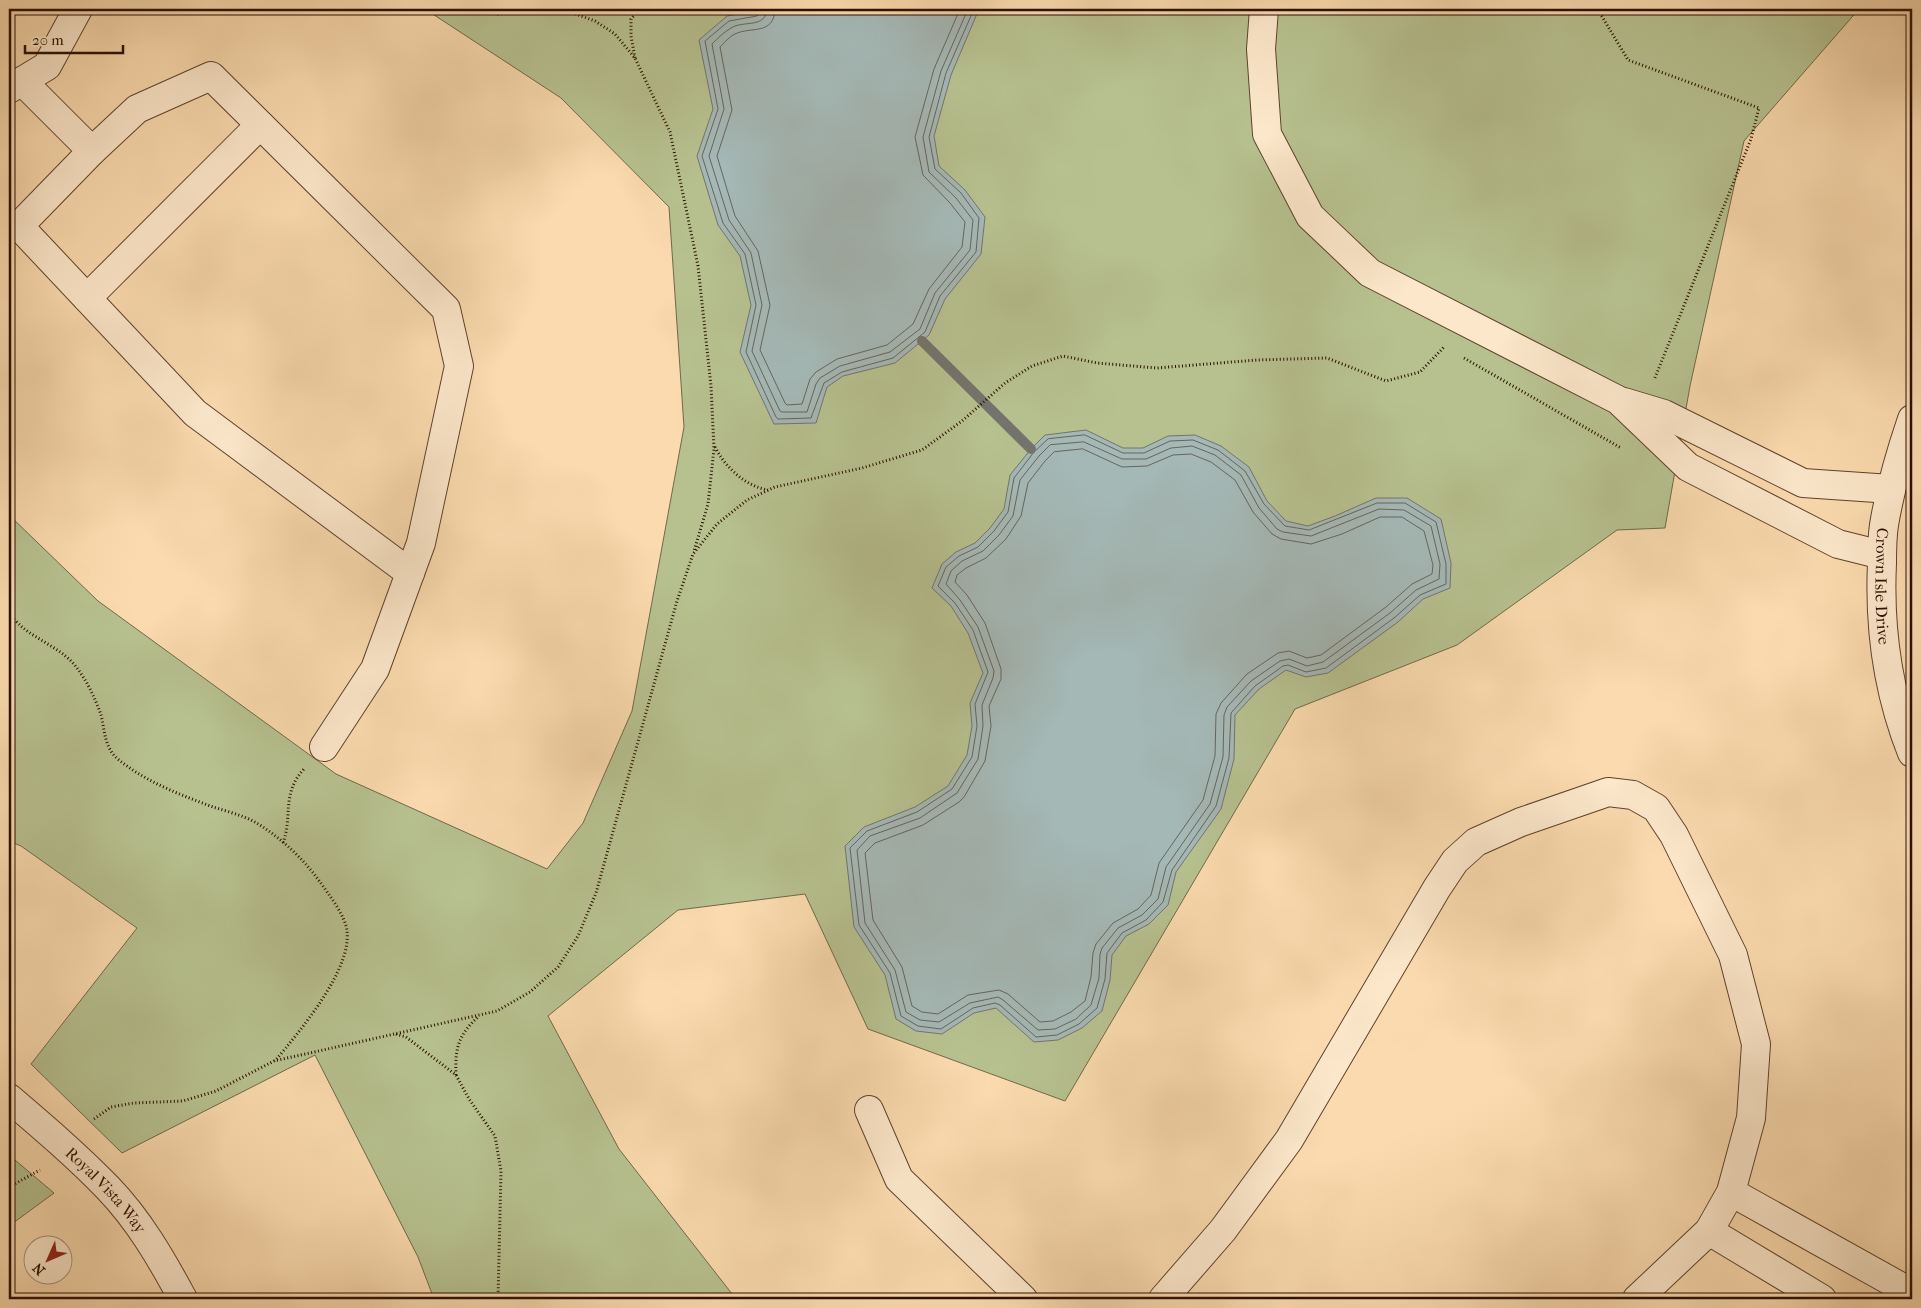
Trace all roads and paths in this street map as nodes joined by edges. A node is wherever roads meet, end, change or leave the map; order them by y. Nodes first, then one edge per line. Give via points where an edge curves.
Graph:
1 (78, 9) edge
2 (470, 9) edge
3 (562, 9) edge
4 (570, 9) edge
5 (639, 9) edge
6 (1264, 9) edge
7 (635, 58) junction
8 (16, 85) edge
9 (260, 125) junction
10 (92, 151) junction
11 (87, 298) junction
12 (1005, 383) dead end
13 (1618, 400) junction
14 (1912, 419) edge
15 (713, 444) junction
16 (1891, 489) junction
17 (769, 490) junction
18 (693, 554) junction
19 (1882, 555) junction
20 (410, 573) junction
21 (9, 614) edge
22 (324, 747) joint
23 (1912, 753) edge
24 (283, 843) junction
25 (481, 1015) junction
26 (395, 1034) junction
27 (274, 1061) junction
28 (456, 1076) junction
29 (9, 1098) edge
30 (869, 1110) dead end
31 (94, 1119) dead end
32 (40, 1170) dead end
33 (9, 1187) edge
34 (1731, 1192) junction
35 (1709, 1231) junction
36 (1912, 1294) edge
37 (183, 1299) edge
38 (498, 1299) edge
39 (1023, 1299) edge
40 (1163, 1299) edge
41 (1637, 1299) edge
42 (1822, 1299) edge

1 - 8 street via 47,66
2 - 3 path via 498,14
3 - 4 path
3 - 7 path via 615,34
5 - 7 path via 631,19
6 - 13 street via 1261,49 1267,134 1310,216 1370,273
7 - 15 path via 670,132 696,257 711,386
8 - 10 street
9 - 10 street via 211,76 137,109
9 - 11 street
9 - 20 street via 446,309 459,366 422,543
10 - 11 street via 19,226
11 - 20 street via 195,413
12 - 17 path via 962,421 922,450
13 - 16 street via 1664,414 1803,483
13 - 19 street via 1688,467 1838,544
14 - 16 street, Crown Isle Drive via 1897,460
15 - 17 path via 732,471 757,488
15 - 18 path via 708,504
16 - 19 street, Crown Isle Drive via 1883,527
17 - 18 path via 747,500 717,524
18 - 25 path via 596,893 578,936 558,967 530,992 497,1011
19 - 23 street, Crown Isle Drive via 1886,659
20 - 22 street via 375,669
21 - 24 path via 76,666 101,716 105,741 117,759 172,791 252,821
22 - 24 path via 296,778 287,805 288,831
24 - 27 path via 311,869 334,902 347,931 344,957 328,990
25 - 26 path
25 - 28 path via 459,1040
26 - 27 path
26 - 28 path via 406,1036
27 - 31 path via 216,1091 183,1101 112,1106
28 - 38 path via 495,1136 501,1171
29 - 37 street, Royal Vista Way via 110,1189 154,1247
30 - 39 street via 899,1179
32 - 33 path
34 - 35 street
34 - 36 street
34 - 40 street via 1751,1118 1756,1044 1733,955 1674,836 1656,808 1633,795 1608,792 1521,822 1476,842 1456,861 1289,1140 1223,1230
35 - 41 street
35 - 42 street

